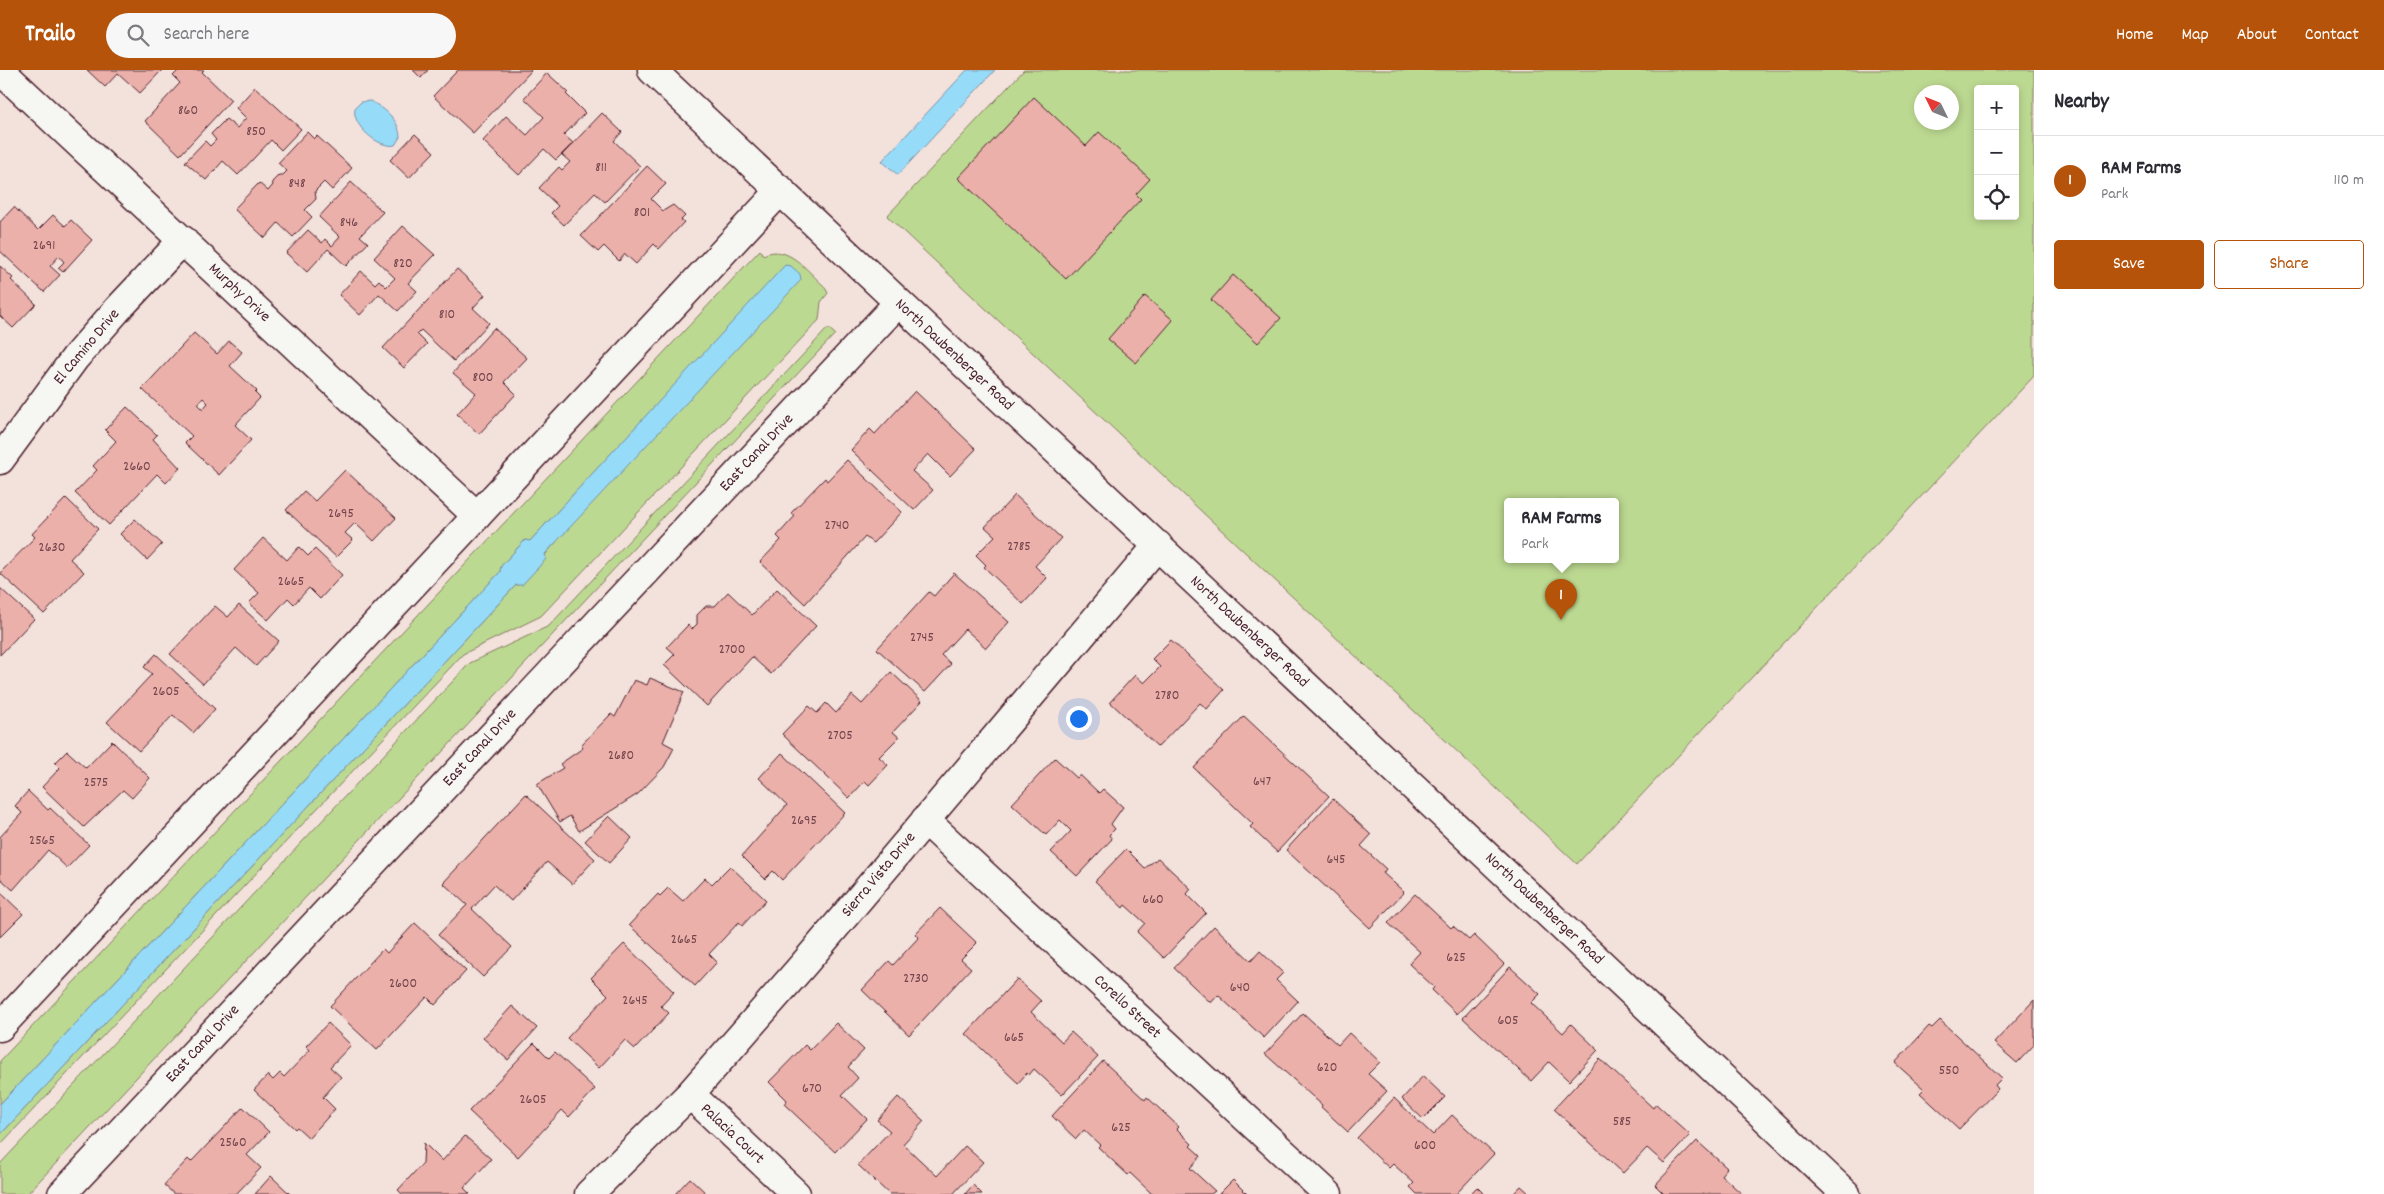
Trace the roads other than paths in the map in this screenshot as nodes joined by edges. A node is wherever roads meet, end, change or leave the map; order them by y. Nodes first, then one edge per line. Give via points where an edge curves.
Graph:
1 (0, 70) edge
2 (652, 70) edge
3 (780, 190) junction
4 (183, 240) junction
5 (898, 303) junction
6 (0, 460) edge
7 (477, 516) junction
8 (1158, 545) junction
9 (925, 820) junction
10 (0, 1027) edge
11 (690, 1094) junction
12 (62, 1194) edge
13 (589, 1194) edge
14 (796, 1194) edge
15 (1328, 1194) edge
16 (1846, 1194) edge

1 - 4 street, Murphy Drive
2 - 3 street, North Daubenberger Road
3 - 5 street, North Daubenberger Road
3 - 7 street
4 - 6 street, El Camino Drive via 76,358
4 - 7 street, Murphy Drive
5 - 8 street, North Daubenberger Road
5 - 12 street, East Canal Drive
7 - 10 street
8 - 9 street, Sierra Vista Drive
8 - 16 street, North Daubenberger Road
9 - 11 street, Sierra Vista Drive
9 - 15 street, Corello Street
11 - 13 street, Sierra Vista Drive
11 - 14 street, Palacia Court

